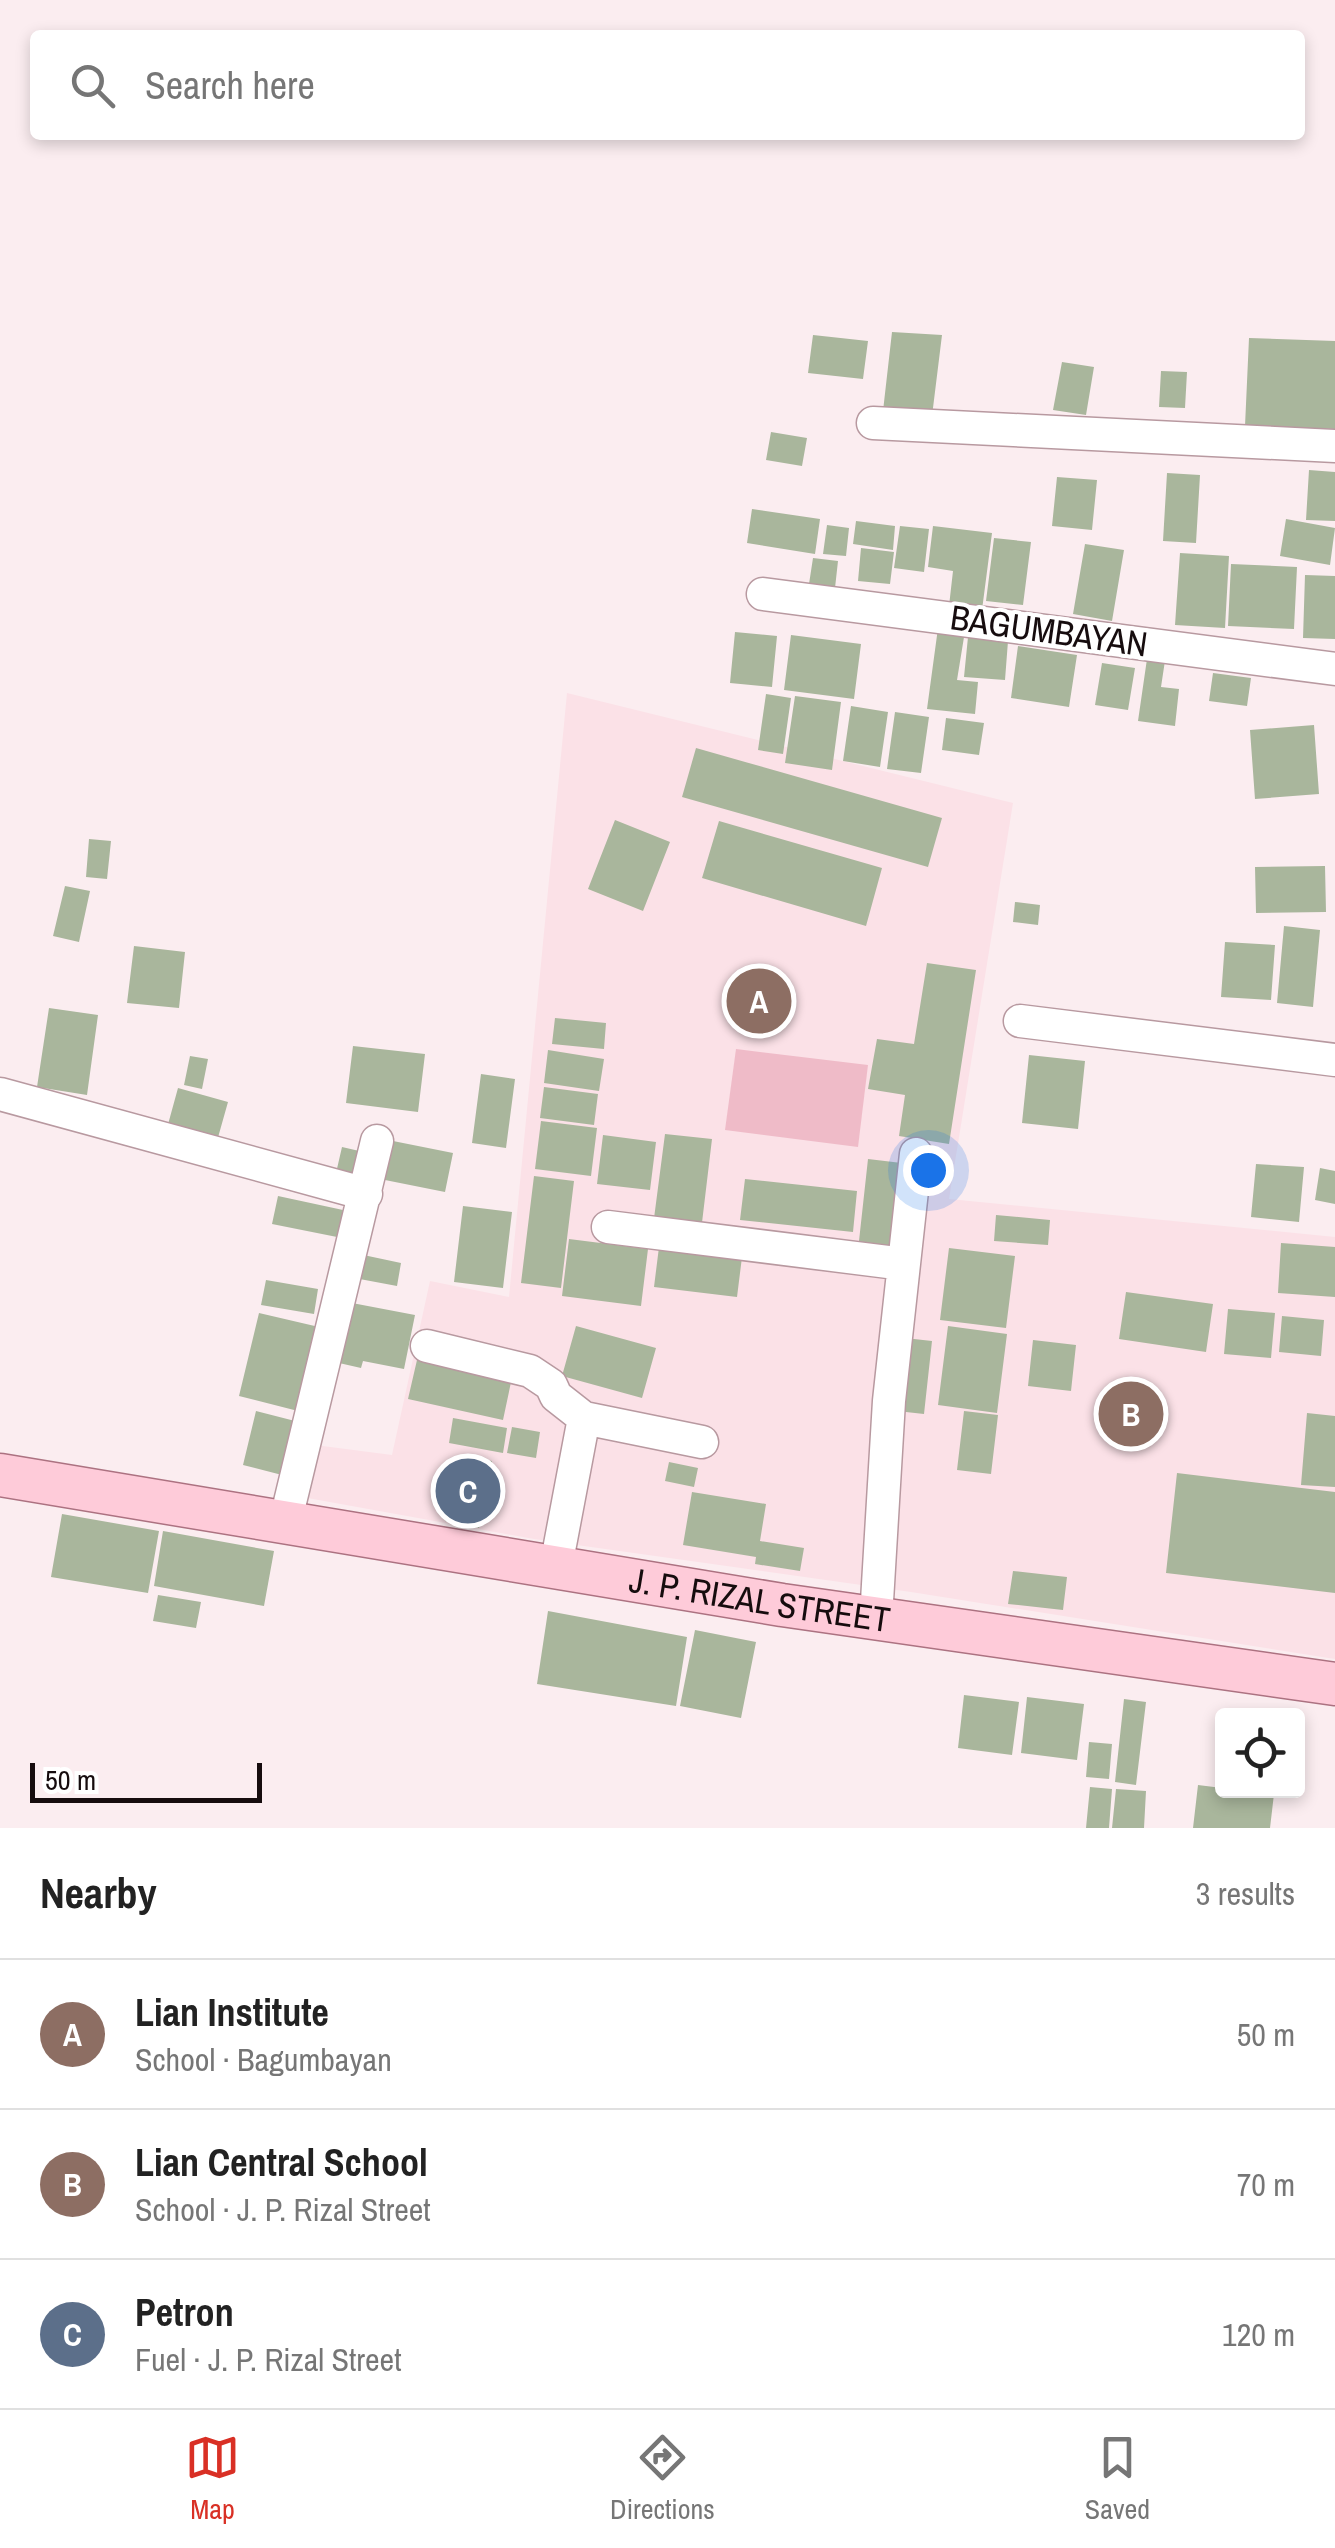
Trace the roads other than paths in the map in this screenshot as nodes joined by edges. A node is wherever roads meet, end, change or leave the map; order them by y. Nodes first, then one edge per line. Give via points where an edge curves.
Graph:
1 (873, 423) dead end
2 (1335, 446) edge
3 (763, 594) dead end
4 (1335, 669) edge
5 (1020, 1020) dead end
6 (1335, 1060) edge
7 (0, 1094) edge
8 (377, 1141) dead end
9 (916, 1154) dead end
10 (366, 1194) junction
11 (608, 1227) dead end
12 (904, 1264) junction
13 (428, 1346) dead end
14 (584, 1418) junction
15 (702, 1442) dead end
16 (0, 1475) edge
17 (285, 1523) junction
18 (556, 1566) junction
19 (876, 1618) junction
20 (1335, 1684) edge

1 - 2 street
3 - 4 street, BAGUMBAYAN
5 - 6 street
7 - 10 street
8 - 10 street
9 - 12 street
10 - 17 street
11 - 12 street
12 - 19 street
13 - 14 street via 530,1371
14 - 15 street
14 - 18 street
16 - 17 main road, J. P. RIZAL STREET
17 - 18 main road, J. P. RIZAL STREET
18 - 19 main road, J. P. RIZAL STREET
19 - 20 main road, J. P. RIZAL STREET

